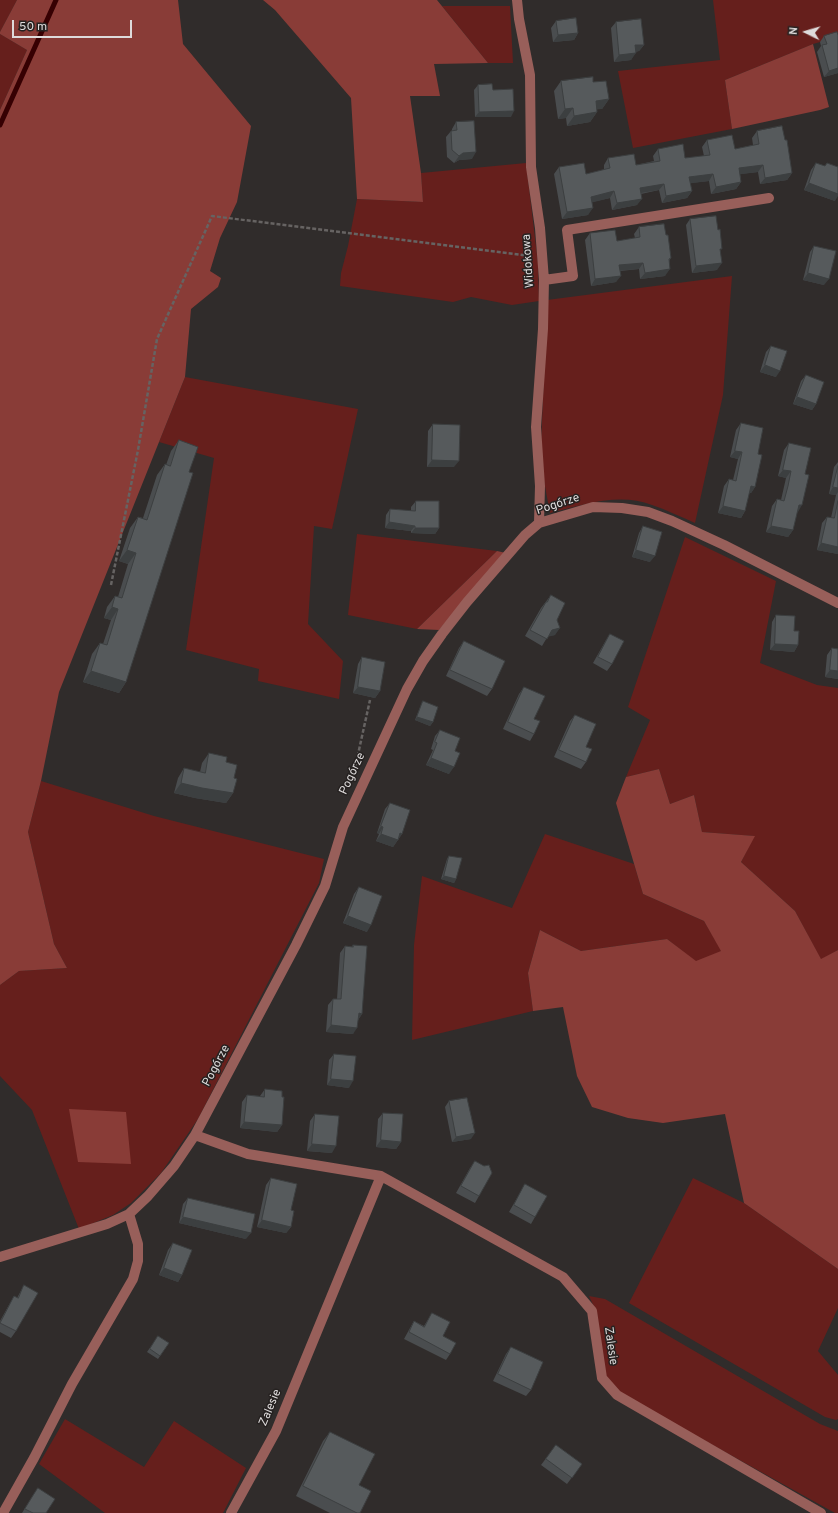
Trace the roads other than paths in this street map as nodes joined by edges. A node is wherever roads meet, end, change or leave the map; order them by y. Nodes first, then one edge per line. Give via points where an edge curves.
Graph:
1 (517, 0) edge
2 (769, 198) dead end
3 (544, 280) junction
4 (540, 523) junction
5 (838, 603) edge
6 (195, 1135) junction
7 (381, 1176) junction
8 (130, 1214) junction
9 (0, 1257) edge
10 (3, 1513) edge
11 (231, 1513) edge
12 (821, 1513) edge

1 - 3 street, Widokowa via 530,75 531,167
2 - 3 street via 568,230 573,276
3 - 4 street, Widokowa via 544,329 536,427
4 - 5 street, Pogórze via 593,507 648,512 724,545
4 - 6 street, Pogórze via 525,535 457,614 423,661 407,689 343,827 325,886
6 - 7 street, Zalesie via 248,1154
6 - 8 street, Pogórze via 174,1166
7 - 11 street, Zalesie via 276,1431
7 - 12 street, Zalesie via 562,1277 592,1311 602,1378 617,1395
8 - 9 street, Pogórze via 107,1224
8 - 10 street via 138,1244 138,1261 133,1279 72,1384

